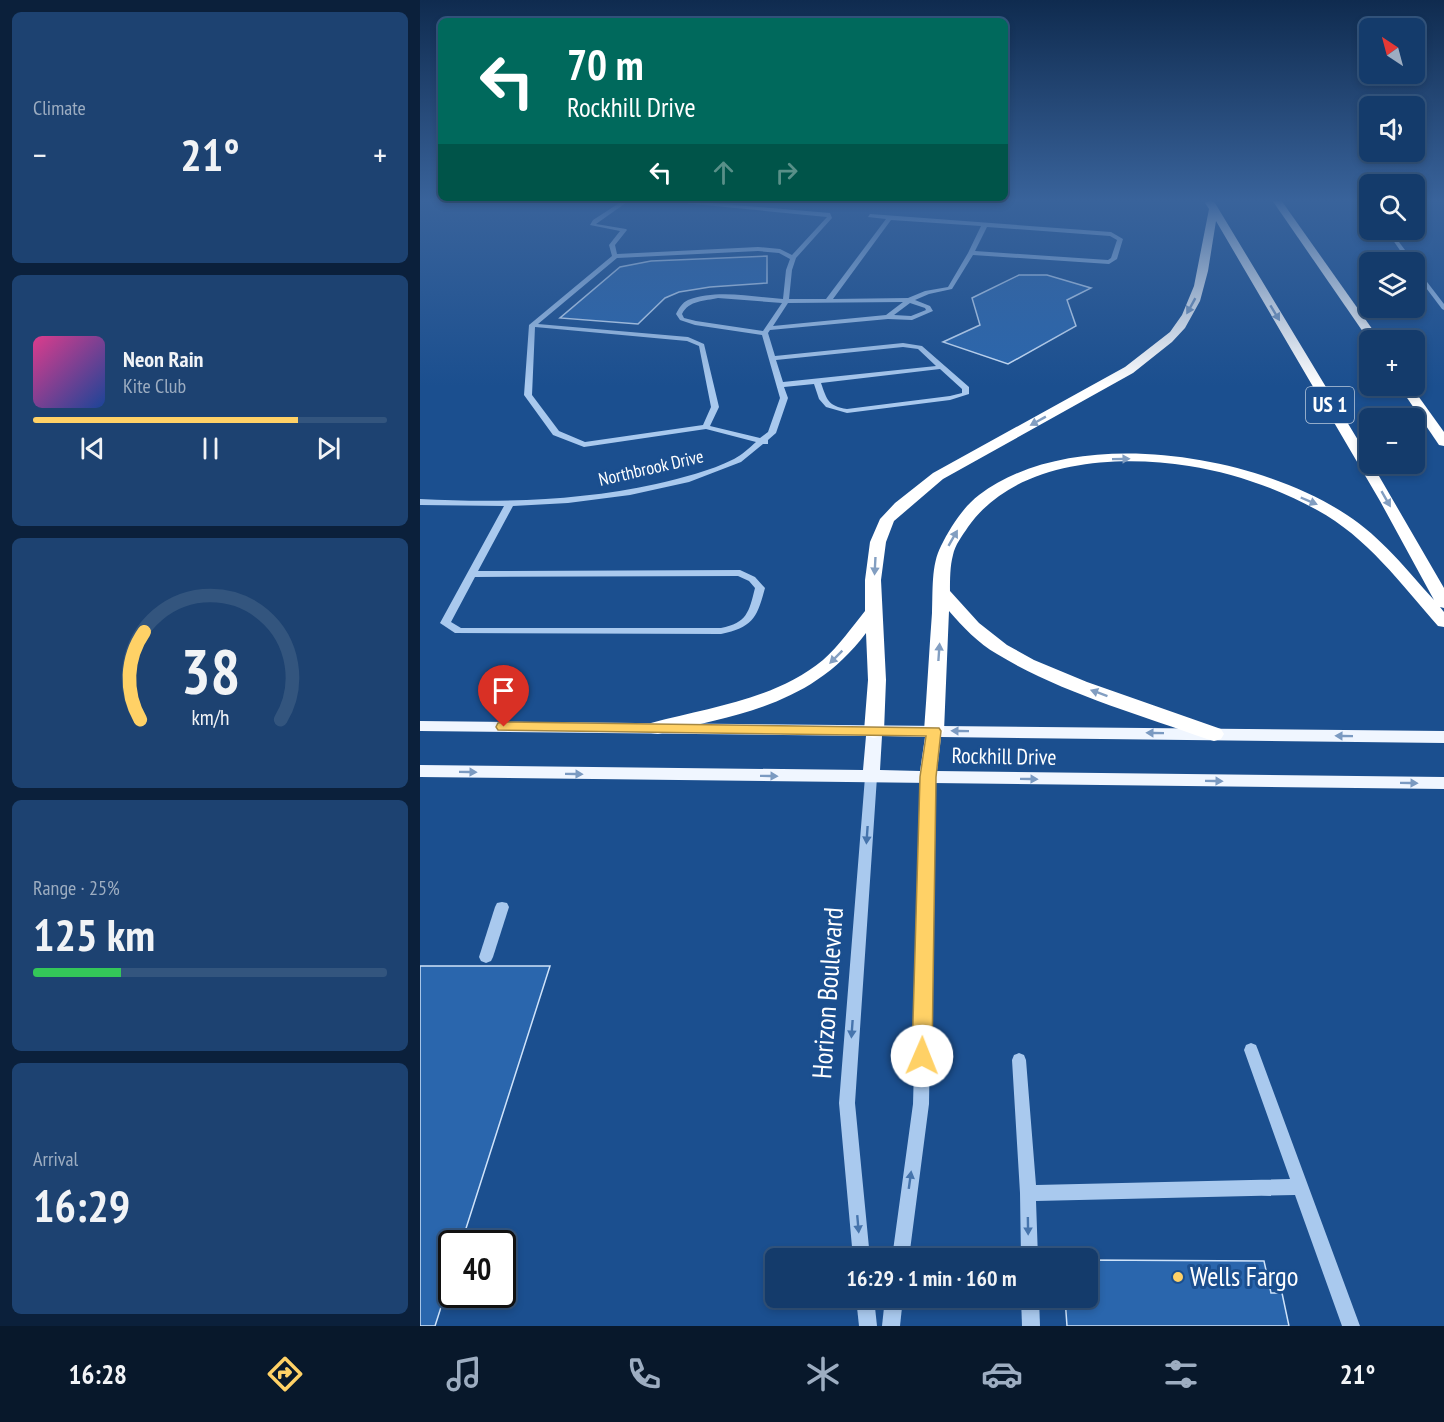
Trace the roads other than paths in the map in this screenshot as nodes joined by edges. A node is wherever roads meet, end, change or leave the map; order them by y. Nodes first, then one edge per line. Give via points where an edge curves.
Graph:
1 (608, 262) edge
2 (792, 262) edge
3 (857, 262) edge
4 (966, 262) edge
5 (1205, 262) edge
6 (1245, 262) edge
7 (1319, 262) edge
8 (1425, 282) edge
9 (909, 300) junction
10 (786, 301) junction
11 (828, 301) junction
12 (1444, 308) edge
13 (888, 317) junction
14 (532, 325) junction
15 (1367, 330) edge
16 (767, 331) junction
17 (772, 358) junction
18 (942, 367) junction
19 (817, 381) junction
20 (780, 385) junction
21 (1412, 396) edge
22 (706, 427) junction
23 (1444, 441) edge
24 (765, 442) junction
25 (420, 502) edge
26 (509, 505) junction
27 (472, 574) junction
28 (943, 594) junction
29 (1444, 603) edge
30 (873, 611) junction
31 (1444, 622) edge
32 (420, 726) edge
33 (658, 728) junction
34 (874, 731) junction
35 (934, 731) junction
36 (1214, 734) junction
37 (1444, 737) edge
38 (420, 771) edge
39 (872, 777) junction
40 (928, 777) junction
41 (1444, 783) edge
42 (502, 907) dead end
43 (486, 957) dead end
44 (1251, 1050) dead end
45 (1019, 1060) dead end
46 (1300, 1187) junction
47 (1028, 1193) junction
48 (860, 1248) edge
49 (901, 1248) edge
50 (1029, 1248) edge
51 (866, 1308) edge
52 (893, 1308) edge
53 (1030, 1308) edge
54 (868, 1326) edge
55 (891, 1326) edge
56 (1030, 1326) edge
57 (1351, 1326) edge

1 - 14 street
2 - 10 street
3 - 11 street
4 - 9 street via 950,288
5 -> 30 highway via 1196,298 1179,328 1157,349 1130,370 938,476 884,523 876,551
6 -> 29 highway, US 1 via 1388,501
7 - 15 highway
8 - 12 street
9 - 11 street
9 - 13 street
9 - 13 street via 930,311 912,318
10 - 11 street
10 - 16 street
10 - 16 street via 718,296 689,302 679,314 695,323
13 - 16 street
14 - 22 street via 688,339 702,345 715,407
14 - 22 street via 528,395 556,433 584,445
16 - 17 street, Northbrook Drive
17 - 18 street via 903,345 920,347
17 - 20 street, Northbrook Drive
18 - 19 street
18 - 19 street via 966,389 965,394 846,411 825,404
19 - 20 street
20 - 24 street, Northbrook Drive via 784,398 781,420
21 - 23 highway
22 - 24 street
24 - 26 street, Northbrook Drive via 724,466 673,483 592,498
25 - 26 street, Northbrook Drive
26 - 27 street
27 - 27 street via 445,623 459,631 721,631 740,628 753,616 760,588 740,573
28 -> 31 highway via 945,553 986,496 1034,474 1088,460 1167,459 1247,477 1324,507 1375,546
35 -> 28 highway
36 -> 28 highway via 1028,664 973,627
30 -> 33 highway via 842,651 802,682 748,704
30 - 34 highway via 877,682
32 - 33 main road, Rockhill Drive
33 - 34 main road, Rockhill Drive
34 - 35 main road, Rockhill Drive
34 - 39 main road, Horizon Boulevard
36 -> 35 main road, Rockhill Drive
35 - 40 main road
37 -> 36 main road, Rockhill Drive
38 -> 39 main road, Rockhill Drive
39 - 40 main road, Rockhill Drive
39 -> 48 street, Horizon Boulevard via 847,1103
40 -> 41 main road, Rockhill Drive
49 -> 40 street via 921,1104
42 - 43 street
44 - 46 street
45 - 47 street
46 - 47 street
46 - 57 street
47 -> 50 street
51 - 54 street
52 - 55 street
53 - 56 street

